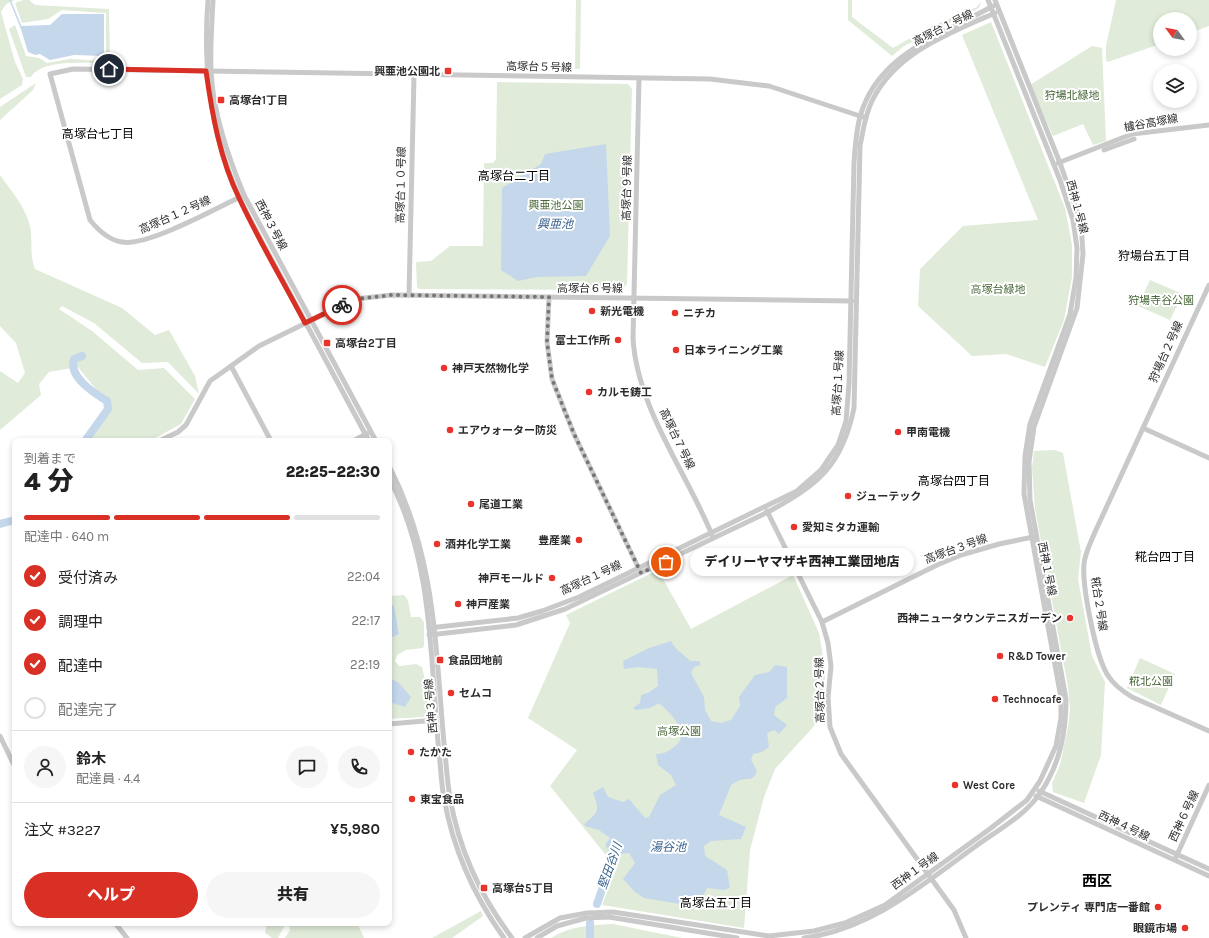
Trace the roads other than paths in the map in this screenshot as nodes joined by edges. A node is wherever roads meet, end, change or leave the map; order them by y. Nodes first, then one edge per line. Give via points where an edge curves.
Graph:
1 (208, 0) edge
2 (213, 0) edge
3 (988, 0) edge
4 (994, 4) edge
5 (996, 13) junction
6 (209, 72) junction
7 (414, 75) junction
8 (639, 79) junction
9 (863, 117) junction
10 (1209, 125) edge
11 (1134, 139) dead end
12 (1104, 150) dead end
13 (1060, 163) junction
14 (1054, 165) junction
15 (244, 195) junction
16 (238, 198) junction
17 (1209, 285) edge
18 (409, 295) junction
19 (549, 297) junction
20 (634, 298) junction
21 (857, 301) junction
22 (850, 302) junction
23 (311, 320) junction
24 (305, 323) junction
25 (231, 366) junction
26 (1143, 428) junction
27 (371, 431) junction
28 (366, 435) junction
29 (165, 438) edge
30 (269, 438) edge
31 (360, 438) edge
32 (368, 438) edge
33 (374, 438) edge
34 (1209, 458) edge
35 (392, 472) edge
36 (392, 484) edge
37 (766, 507) junction
38 (768, 512) junction
39 (711, 532) junction
40 (1034, 537) junction
41 (714, 538) junction
42 (638, 567) junction
43 (641, 573) junction
44 (822, 622) junction
45 (432, 627) junction
46 (435, 634) junction
47 (429, 635) junction
48 (436, 720) junction
49 (392, 724) edge
50 (1209, 731) edge
51 (0, 736) edge
52 (12, 761) edge
53 (1209, 785) edge
54 (1033, 791) junction
55 (1039, 794) junction
56 (1178, 854) junction
57 (1175, 861) junction
58 (1209, 869) edge
59 (927, 874) junction
60 (1209, 876) edge
61 (932, 880) junction
62 (118, 926) edge
63 (128, 938) edge
64 (504, 938) edge
65 (512, 938) edge
66 (525, 938) edge
67 (537, 938) edge
68 (738, 938) edge
69 (804, 938) edge
70 (966, 938) edge

1 - 6 street, 西神３号線 via 205,32
2 - 6 street, 西神３号線
3 - 4 street, 西神１号線
4 - 5 street, 西神１号線
4 - 9 street, 高塚台１号線 via 904,54 885,72 870,95
5 - 9 street, 高塚台１号線 via 940,39 911,56 884,82
5 - 13 street, 西神１号線
5 - 14 street, 西神１号線
6 - 7 street, 高塚台５号線
6 - 15 street, 西神３号線 via 226,145
6 - 16 street, 西神３号線 via 210,103
6 - 16 street, 高塚台１２号線 via 73,69 50,74 90,220 108,237 121,242 138,242
7 - 8 street, 高塚台５号線
7 - 18 street, 高塚台１０号線
8 - 9 street, 高塚台５号線 via 710,79 769,86
8 - 20 street, 高塚台９号線
9 - 21 street, 高塚台１号線 via 860,146
9 - 22 street, 高塚台１号線 via 856,138 854,162
10 - 13 street, 櫨谷高塚線 via 1132,134
11 - 12 street
13 - 14 street, 櫨谷高塚線
13 - 40 street, 西神１号線 via 1081,223 1083,254 1077,308 1034,427 1029,462
14 - 40 street, 西神１号線 via 1073,220 1077,248 1076,278 1070,314 1030,424 1025,456 1024,494
15 - 16 street, 高塚台１２号線
15 - 23 street, 西神３号線
16 - 24 street, 西神３号線
17 - 26 street, 狩場台２号線
18 - 19 street, 高塚台６号線
18 - 23 street, 高塚台６号線 via 379,295 355,299
19 - 20 street, 高塚台６号線
19 - 42 street via 547,342 552,379 574,434
20 - 22 street, 高塚台６号線
20 - 39 street, 高塚台７号線 via 634,360 639,381
21 - 22 street, 高塚台６号線
21 - 38 street, 高塚台１号線 via 854,408 849,431 836,458 815,484
22 - 37 street, 高塚台１号線 via 846,421 838,445 821,470 797,491
23 - 24 street, 高塚台６号線
23 - 27 street, 西神３号線
24 - 25 street, 高塚台６号線 via 259,346
24 - 28 street, 西神３号線
25 - 29 street, 高塚台６号線 via 210,381 186,425
25 - 30 street
26 - 34 street
26 - 50 street, 糀台２号線 via 1095,532 1084,563 1084,578 1095,639 1100,660 1109,678 1124,692
27 - 28 street
27 - 33 street, 西神３号線
28 - 31 street
28 - 32 street, 西神３号線
35 - 45 street, 西神３号線 via 415,527 427,573
36 - 45 street, 西神３号線 via 410,529
37 - 38 street, 高塚台２号線
37 - 39 street, 高塚台１号線
38 - 41 street, 高塚台１号線
38 - 44 street, 高塚台２号線
39 - 41 street, 高塚台７号線
39 - 42 street, 高塚台１号線
40 - 44 street, 高塚台３号線 via 999,544 936,565
40 - 54 street, 西神１号線 via 1058,684 1061,718 1060,732 1052,759
40 - 55 street, 西神１号線 via 1066,700 1060,756
41 - 43 street, 高塚台１号線
42 - 43 street
42 - 45 street, 高塚台１号線 via 579,597 518,618
43 - 46 street, 高塚台１号線 via 565,609 516,624
44 - 59 street, 高塚台２号線 via 831,666 828,698 830,727 840,754
45 - 46 street, 西神３号線
45 - 47 street, 西神３号線
46 - 47 street, 高塚台１号線
46 - 65 street, 西神３号線 via 450,798 460,838 487,902
47 - 48 street, 西神３号線
48 - 49 street
48 - 64 street, 西神３号線 via 444,798 457,848 472,885
51 - 52 street
53 - 56 street, 西神６号線
54 - 55 street, 西神４号線
54 - 59 street, 西神１号線 via 1027,800
55 - 56 street, 西神４号線
55 - 57 street, 西神４号線
55 - 61 street, 西神１号線 via 1021,814
56 - 57 street, 西神６号線
56 - 58 street, 西神４号線
57 - 60 street, 西神４号線
59 - 61 street, 高塚台２号線
59 - 66 street, 西神１号線 via 885,905 844,923 814,931 769,936 613,912 560,918
61 - 69 street, 西神１号線 via 864,920 834,932
61 - 70 street, 高塚台２号線 via 954,910
62 - 63 street
67 - 68 street via 557,926 586,918 609,917

